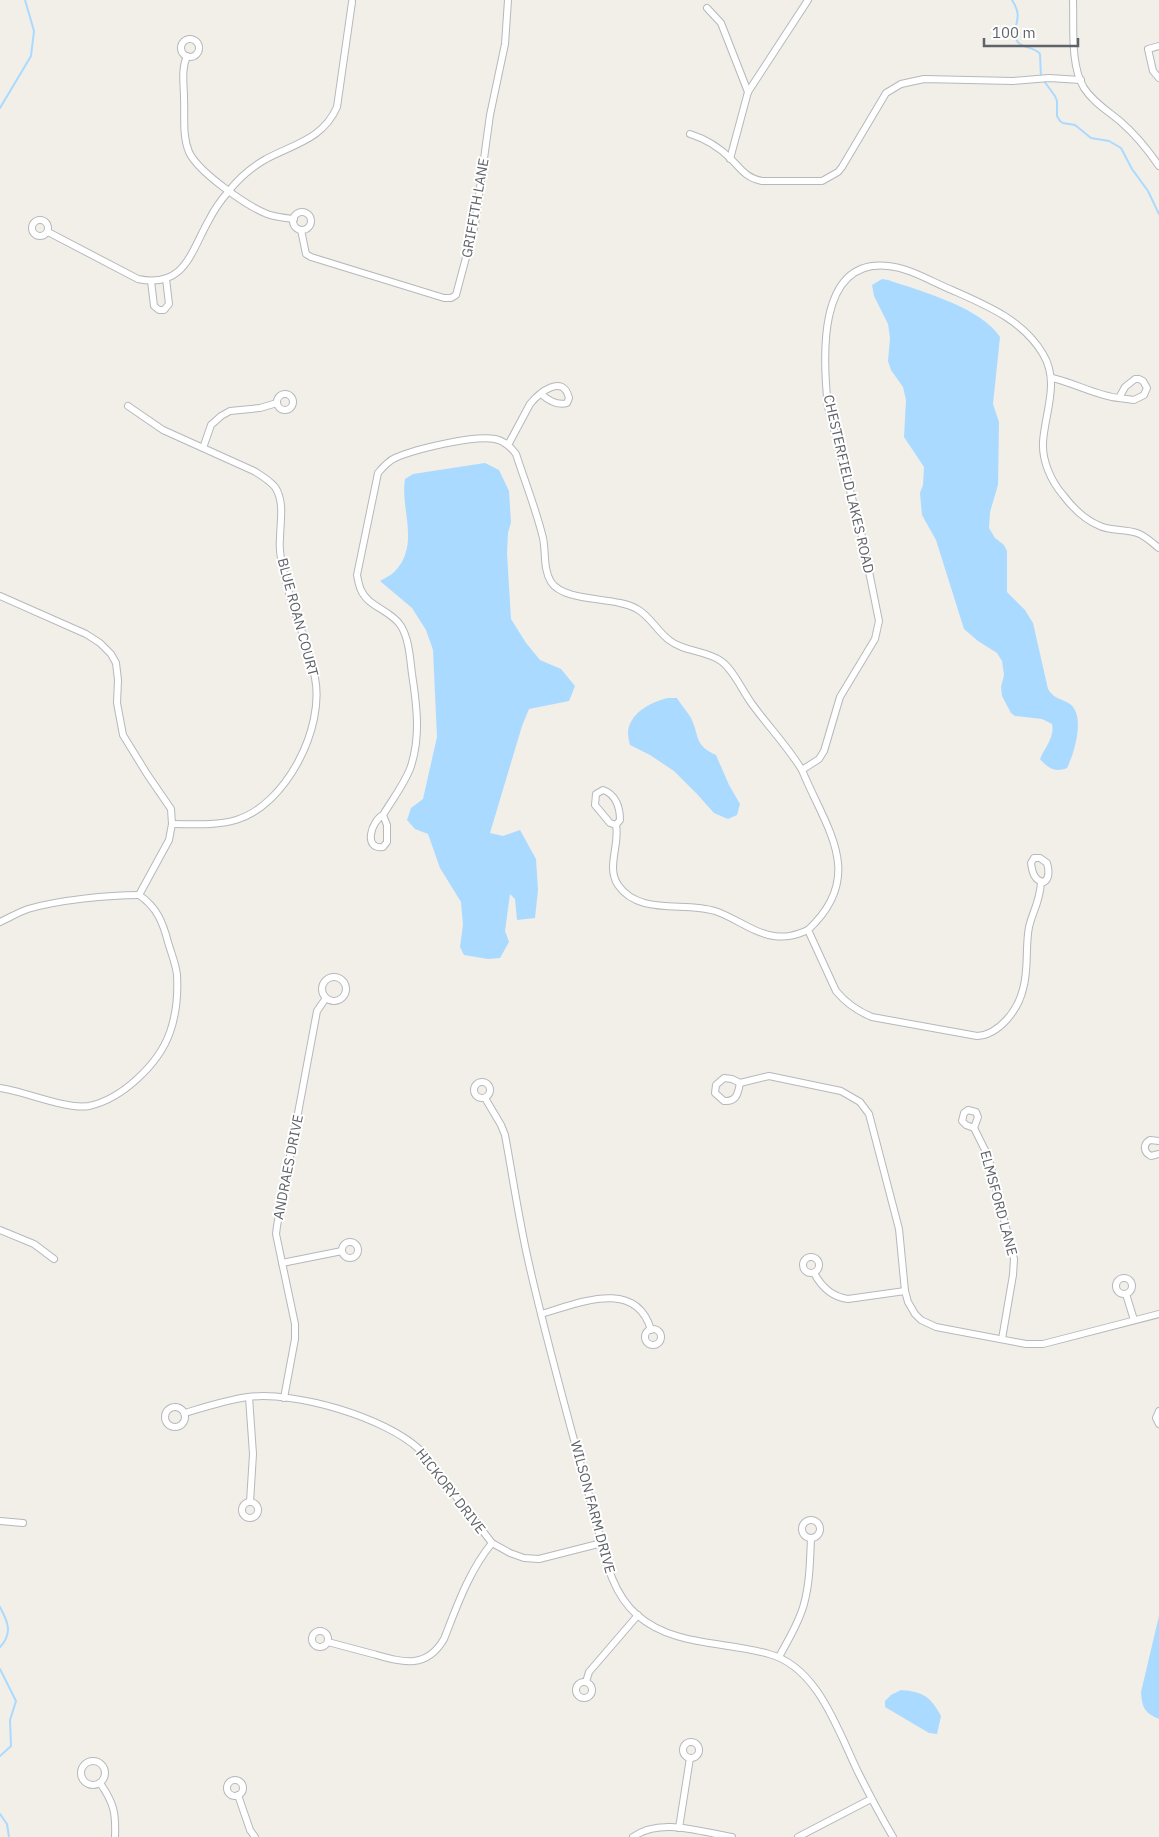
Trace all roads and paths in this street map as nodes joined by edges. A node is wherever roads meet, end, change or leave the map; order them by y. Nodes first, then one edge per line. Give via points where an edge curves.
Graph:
1 (360, 0) edge
2 (508, 0) edge
3 (808, 0) edge
4 (1073, 0) edge
5 (350, 1) edge
6 (707, 8) dead end
7 (1159, 46) edge
8 (187, 56) dead end
9 (1159, 78) edge
10 (1081, 80) junction
11 (748, 92) junction
12 (690, 134) dead end
13 (730, 158) junction
14 (1159, 166) edge
15 (228, 191) junction
16 (294, 219) junction
17 (301, 230) junction
18 (48, 232) dead end
19 (166, 279) junction
20 (150, 281) junction
21 (1052, 378) junction
22 (541, 394) dead end
23 (1119, 398) dead end
24 (277, 402) dead end
25 (128, 406) dead end
26 (508, 445) junction
27 (203, 448) junction
28 (1159, 548) edge
29 (0, 596) edge
30 (802, 770) junction
31 (384, 816) junction
32 (172, 824) junction
33 (616, 825) junction
34 (1041, 882) dead end
35 (140, 895) junction
36 (0, 922) edge
37 (808, 930) junction
38 (326, 998) dead end
39 (740, 1083) dead end
40 (0, 1088) edge
41 (485, 1098) dead end
42 (974, 1128) dead end
43 (1159, 1141) edge
44 (1159, 1154) edge
45 (0, 1230) edge
46 (342, 1252) dead end
47 (54, 1259) dead end
48 (282, 1263) junction
49 (814, 1273) dead end
50 (905, 1291) junction
51 (1126, 1294) dead end
52 (540, 1314) junction
53 (1159, 1314) edge
54 (1134, 1320) junction
55 (651, 1330) dead end
56 (1002, 1339) junction
57 (249, 1397) junction
58 (284, 1398) junction
59 (1159, 1411) edge
60 (185, 1413) dead end
61 (1159, 1424) edge
62 (250, 1502) dead end
63 (0, 1522) edge
64 (23, 1523) dead end
65 (811, 1538) dead end
66 (492, 1543) junction
67 (602, 1543) junction
68 (638, 1615) junction
69 (328, 1642) dead end
70 (779, 1657) junction
71 (586, 1682) dead end
72 (690, 1758) dead end
73 (100, 1783) dead end
74 (238, 1795) dead end
75 (871, 1799) junction
76 (679, 1828) junction
77 (115, 1837) edge
78 (255, 1837) edge
79 (633, 1837) edge
80 (732, 1837) edge
81 (798, 1837) edge
82 (892, 1837) edge

1 - 5 street
2 - 17 street, GRIFFITH LANE via 505,44 490,115 475,224 456,295 444,298 311,257 306,254
3 - 11 street
4 - 10 street via 1075,59
5 - 15 street via 337,107 330,122 318,133 260,163
6 - 11 street via 721,23
7 - 9 street via 1148,49 1153,71
8 - 15 street via 184,74 186,142 192,156
10 - 13 street via 924,79 892,88 882,99 842,167 822,181 762,182 744,174
10 - 14 street via 1095,101 1136,136
11 - 13 street
12 - 13 street via 707,140
15 - 16 street via 268,214
15 - 19 street via 190,258
16 - 17 street via 295,226
16 - 17 street via 302,212 310,216 310,227
18 - 20 street via 128,274
19 - 20 street
19 - 20 street via 169,304 164,310 154,306
21 - 23 street via 1071,382 1108,398
21 - 28 street, CHESTERFIELD LAKES ROAD via 1043,444 1045,462 1062,494 1076,510 1101,527 1137,533
21 - 30 street, CHESTERFIELD LAKES ROAD via 1038,346 1010,318 899,268 878,265 861,269 845,279 837,291 828,329 828,407 861,532 879,621 875,639 840,696 824,751 819,759
22 - 26 street via 530,404
24 - 27 street via 221,416 211,425
25 - 27 street, BLUE ROAN COURT via 163,430
26 - 30 street via 516,454 543,539 547,571 556,588 636,608 670,641 724,662
26 - 31 street via 484,439 431,447 394,459 378,473 357,575 361,591 400,625 408,645 417,720 409,769
27 - 32 street, BLUE ROAN COURT via 268,479 278,494 283,569 314,671 317,702 301,757 267,802 252,814 219,824
29 - 32 street via 86,634 111,654 116,663 120,729 168,803
30 - 37 street via 830,829 838,861 838,877 828,907
31 - 31 street via 374,823 370,839 377,847 383,847 387,842
32 - 35 street via 168,840
33 - 33 street via 620,820 616,802 607,791 598,791 595,805 610,823
33 - 37 street via 614,876 619,886 630,895 656,906 697,907 713,911 753,930 775,936 794,936
34 - 37 street via 1040,897 1030,926 1024,989 1006,1020 995,1031 985,1035 872,1017 856,1010 836,991
35 - 36 street via 58,903 27,909
35 - 40 street via 160,918 177,976 176,1007 170,1032 157,1056 134,1084 116,1096 91,1105 70,1105
38 - 48 street, ANDRAES DRIVE via 317,1011 277,1226
39 - 50 street via 769,1076 841,1091 865,1107 899,1228
41 - 52 street, WILSON FARM DRIVE via 505,1135
42 - 56 street, ELMSFORD LANE via 988,1156 1014,1260
43 - 44 street via 1150,1140 1145,1148 1151,1156
45 - 47 street via 34,1244
46 - 48 street
48 - 58 street, ANDRAES DRIVE via 295,1324
49 - 50 street via 824,1288 842,1298
50 - 56 street via 915,1314 930,1325
51 - 54 street
52 - 55 street via 604,1297 620,1298 640,1308
52 - 67 street, WILSON FARM DRIVE
53 - 54 street
54 - 56 street via 1043,1344
57 - 58 street, HICKORY DRIVE
57 - 60 street, HICKORY DRIVE
57 - 62 street via 253,1454
58 - 66 street, HICKORY DRIVE via 354,1414 411,1441
59 - 61 street via 1156,1418
63 - 64 street
65 - 70 street via 804,1605
66 - 67 street, HICKORY DRIVE via 516,1556 540,1559
66 - 69 street via 468,1579 444,1639 429,1657 402,1662
67 - 68 street, WILSON FARM DRIVE via 616,1588
68 - 70 street, WILSON FARM DRIVE via 657,1629 685,1639
68 - 71 street via 589,1672
70 - 75 street, WILSON FARM DRIVE via 794,1665 826,1705
72 - 76 street
73 - 77 street via 111,1798 115,1811
74 - 78 street
75 - 81 street
75 - 82 street, WILSON FARM DRIVE
76 - 79 street via 651,1828
76 - 80 street

